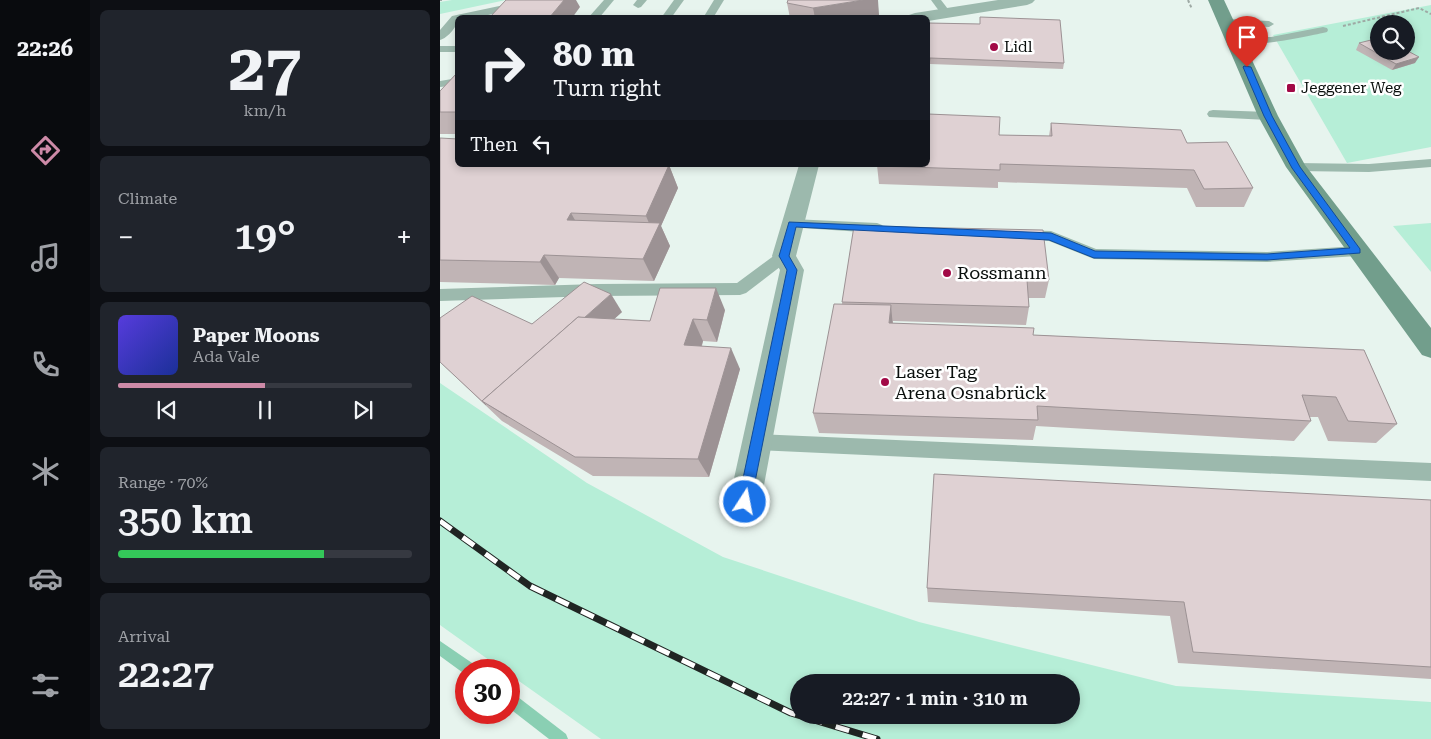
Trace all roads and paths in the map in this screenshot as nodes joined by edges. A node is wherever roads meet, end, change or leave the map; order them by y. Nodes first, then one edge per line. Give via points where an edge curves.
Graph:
1 (541, 0) edge
2 (609, 0) edge
3 (679, 0) edge
4 (719, 0) edge
5 (936, 0) edge
6 (1027, 0) edge
7 (1216, 0) edge
8 (508, 7) junction
9 (946, 13) junction
10 (1431, 14) edge
11 (471, 15) edge
12 (501, 15) edge
13 (596, 15) edge
14 (668, 15) edge
15 (710, 15) edge
16 (930, 16) edge
17 (455, 18) edge
18 (455, 20) edge
19 (440, 22) edge
20 (1268, 24) dead end
21 (1322, 30) joint
22 (1231, 31) junction
23 (440, 37) edge
24 (440, 49) edge
25 (455, 49) edge
26 (455, 81) edge
27 (440, 84) edge
28 (1213, 114) dead end
29 (1268, 116) junction
30 (1431, 163) edge
31 (808, 167) edge
32 (1296, 168) junction
33 (792, 224) junction
34 (892, 229) edge
35 (1001, 234) edge
36 (1357, 251) junction
37 (784, 256) junction
38 (440, 294) edge
39 (1431, 348) edge
40 (757, 442) junction
41 (1431, 472) edge
42 (745, 502) dead end

1 - 8 lane
2 - 13 lane
3 - 14 lane
4 - 15 lane
5 - 9 lane
6 - 9 street
7 - 22 main road
8 - 11 lane
8 - 12 lane
9 - 16 street
10 - 21 path via 1419,8
17 - 19 lane
18 - 23 lane
20 - 22 lane
21 - 22 lane via 1272,40
22 - 29 main road
24 - 25 lane
26 - 27 lane
28 - 29 lane
29 - 32 main road
30 - 32 lane via 1369,168
31 - 33 street
32 - 36 main road
33 - 34 lane
33 - 37 street
35 - 36 lane via 1051,236 1094,254 1267,257
36 - 39 main road
37 - 38 lane via 740,289
37 - 40 street via 792,270
40 - 41 lane
40 - 42 street

